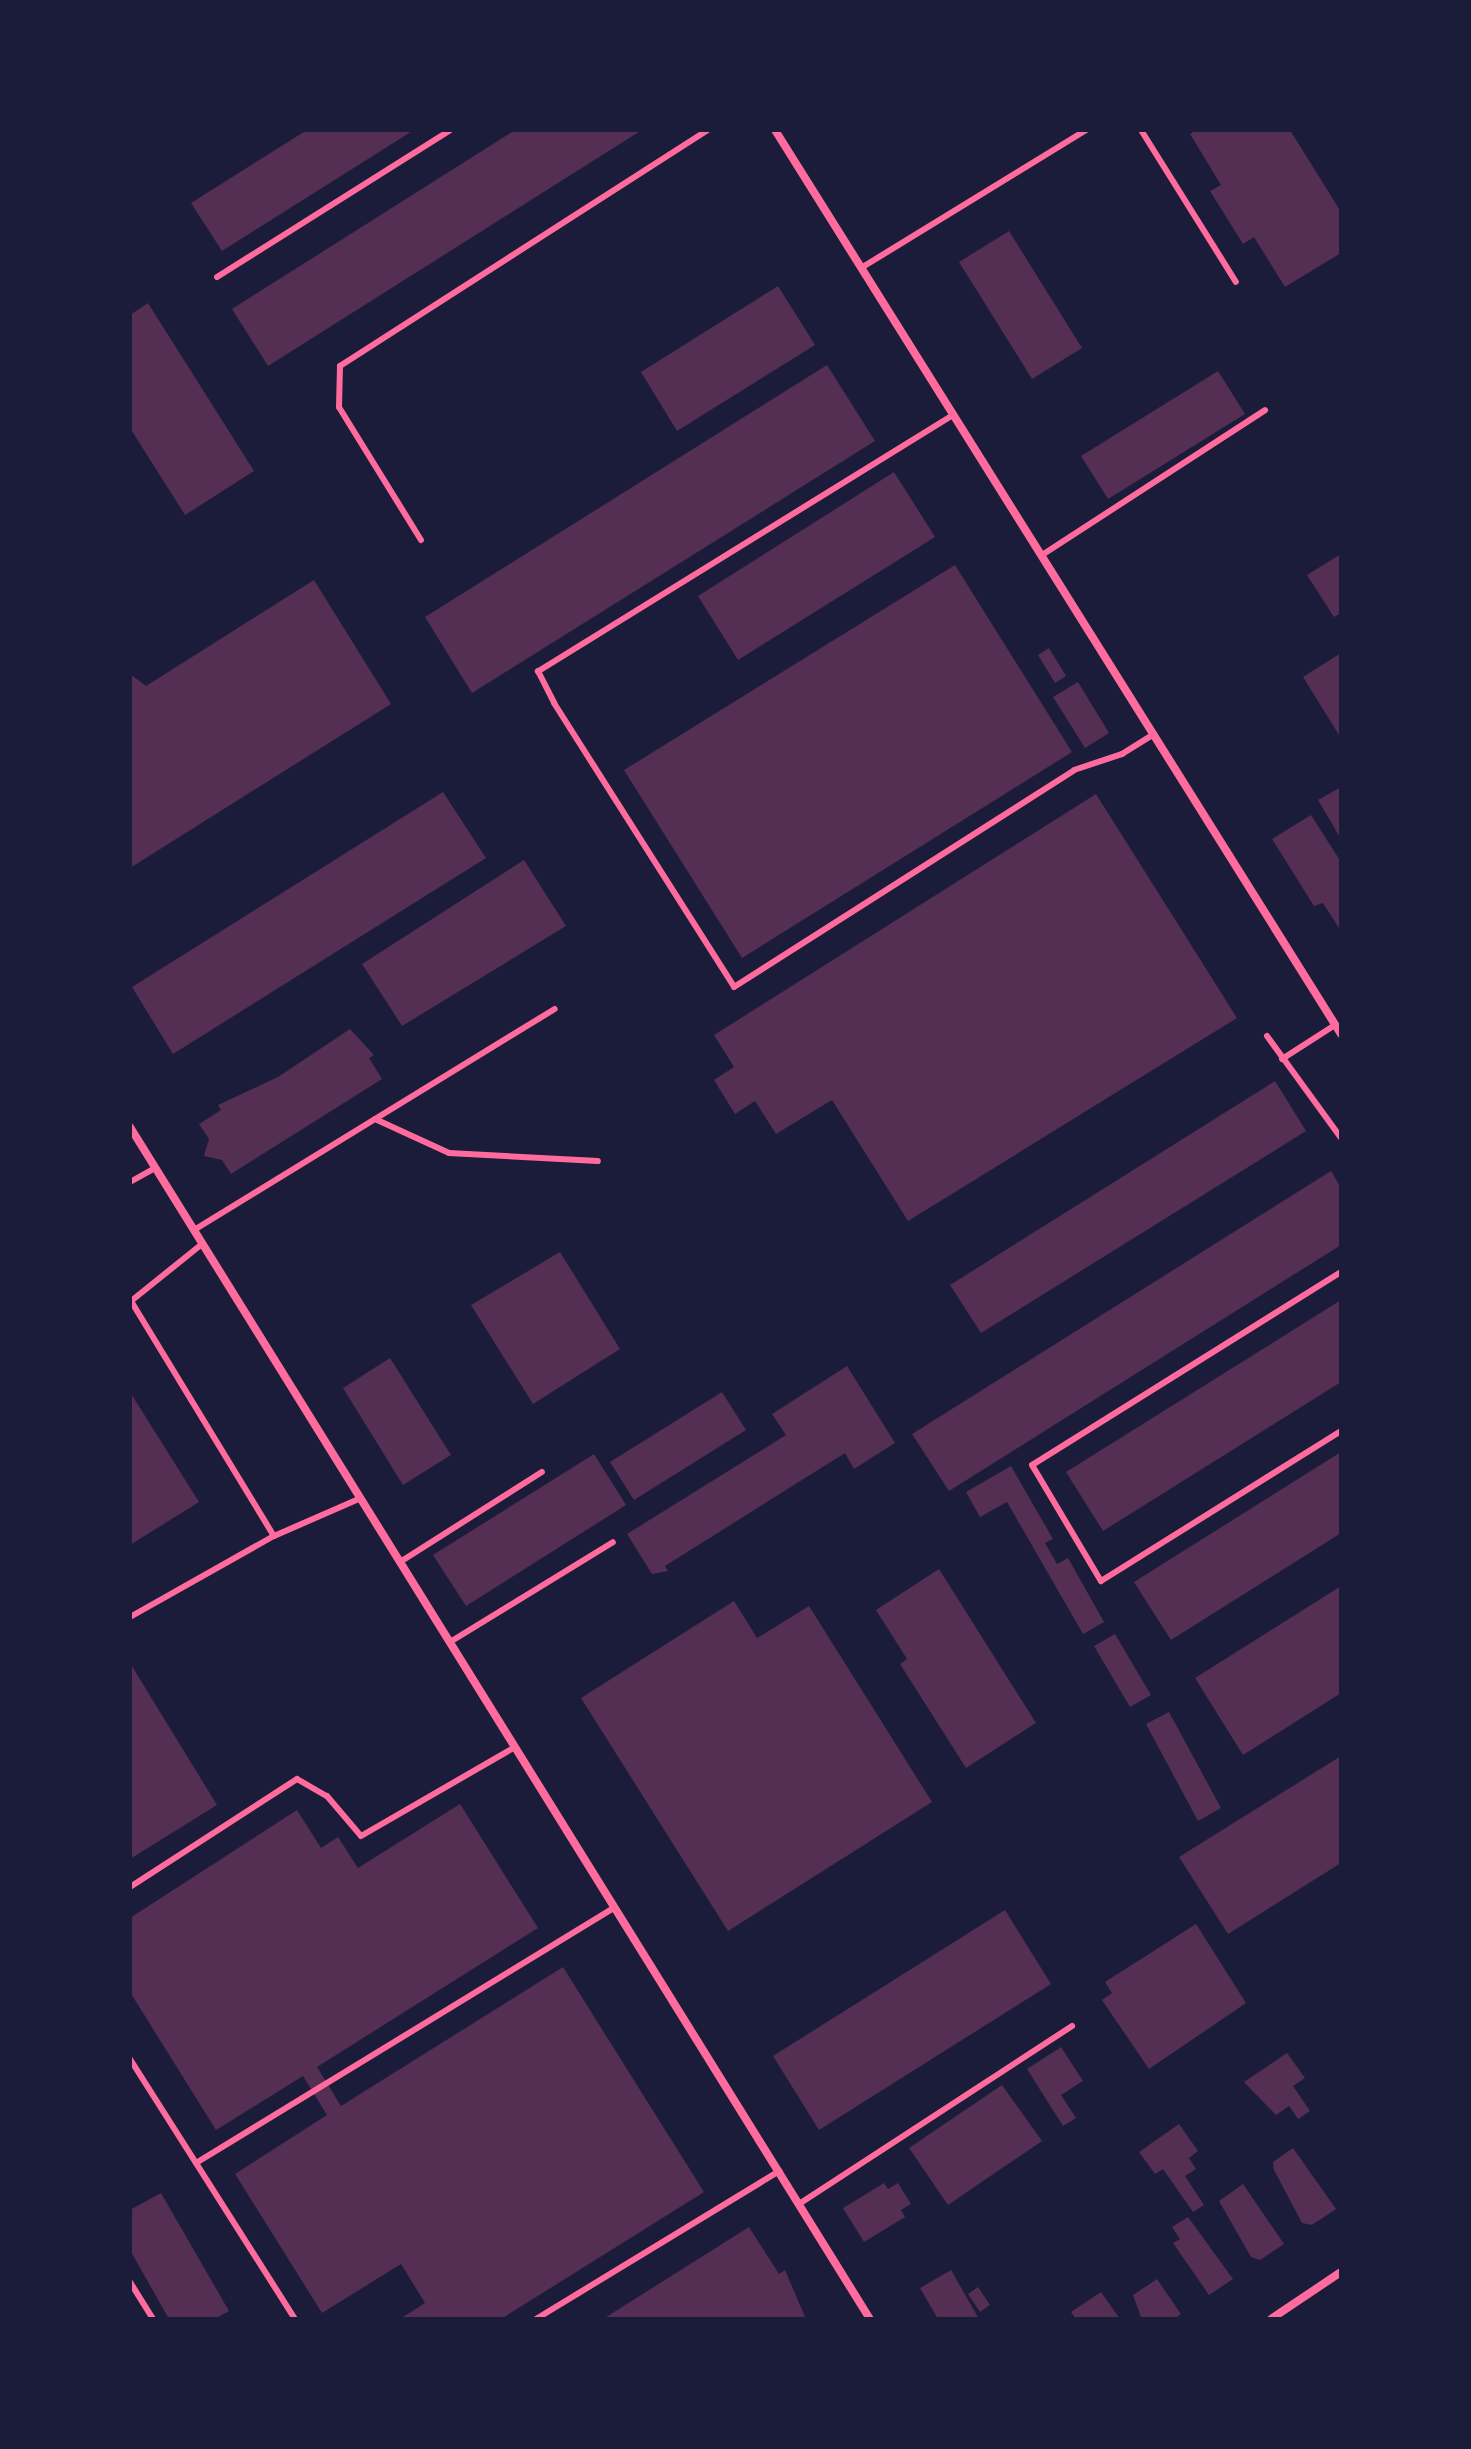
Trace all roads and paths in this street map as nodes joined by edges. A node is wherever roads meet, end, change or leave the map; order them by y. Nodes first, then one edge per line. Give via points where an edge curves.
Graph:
1 (450, 130) edge
2 (708, 130) edge
3 (775, 130) edge
4 (1086, 130) edge
5 (1141, 130) edge
6 (861, 268) junction
7 (217, 277) dead end
8 (1236, 282) dead end
9 (1265, 410) dead end
10 (953, 415) junction
11 (421, 540) dead end
12 (1042, 555) junction
13 (1154, 734) junction
14 (555, 1009) dead end
15 (1335, 1025) junction
16 (1341, 1034) edge
17 (1267, 1036) dead end
18 (1282, 1059) junction
19 (375, 1119) junction
20 (130, 1127) edge
21 (1341, 1138) edge
22 (598, 1161) dead end
23 (155, 1168) junction
24 (130, 1182) edge
25 (194, 1230) junction
26 (202, 1244) junction
27 (1341, 1272) edge
28 (130, 1301) edge
29 (1341, 1431) edge
30 (542, 1472) dead end
31 (361, 1498) junction
32 (274, 1536) junction
33 (613, 1542) dead end
34 (400, 1562) junction
35 (130, 1617) edge
36 (450, 1642) junction
37 (515, 1747) junction
38 (130, 1887) edge
39 (615, 1907) junction
40 (1072, 2026) dead end
41 (130, 2059) edge
42 (196, 2163) junction
43 (779, 2171) junction
44 (799, 2204) junction
45 (1341, 2272) edge
46 (130, 2282) edge
47 (153, 2319) edge
48 (295, 2319) edge
49 (536, 2319) edge
50 (870, 2319) edge
51 (1271, 2319) edge

1 - 7 lane
2 - 11 lane via 340,366 339,407
3 - 6 street
4 - 6 lane
5 - 8 lane
6 - 10 street
9 - 12 lane
10 - 12 street
10 - 13 lane via 538,671 554,703 734,987 1074,770 1122,754
12 - 13 street
13 - 15 street
14 - 19 lane
15 - 16 street
15 - 18 lane
17 - 18 lane
18 - 21 lane
19 - 22 lane via 449,1153
19 - 25 lane
20 - 23 street
23 - 24 lane
23 - 25 street
25 - 26 street
26 - 28 lane
26 - 31 street
27 - 29 lane via 1032,1465 1101,1581
28 - 32 lane
30 - 34 lane
31 - 32 lane
31 - 34 street
32 - 35 lane
33 - 36 lane
34 - 36 street
36 - 37 street
37 - 38 lane via 361,1836 327,1796 297,1779
37 - 39 street
39 - 42 lane
39 - 43 street
40 - 44 lane
41 - 42 lane
42 - 48 lane
43 - 44 street
43 - 49 lane
44 - 50 street
45 - 51 street
46 - 47 lane

